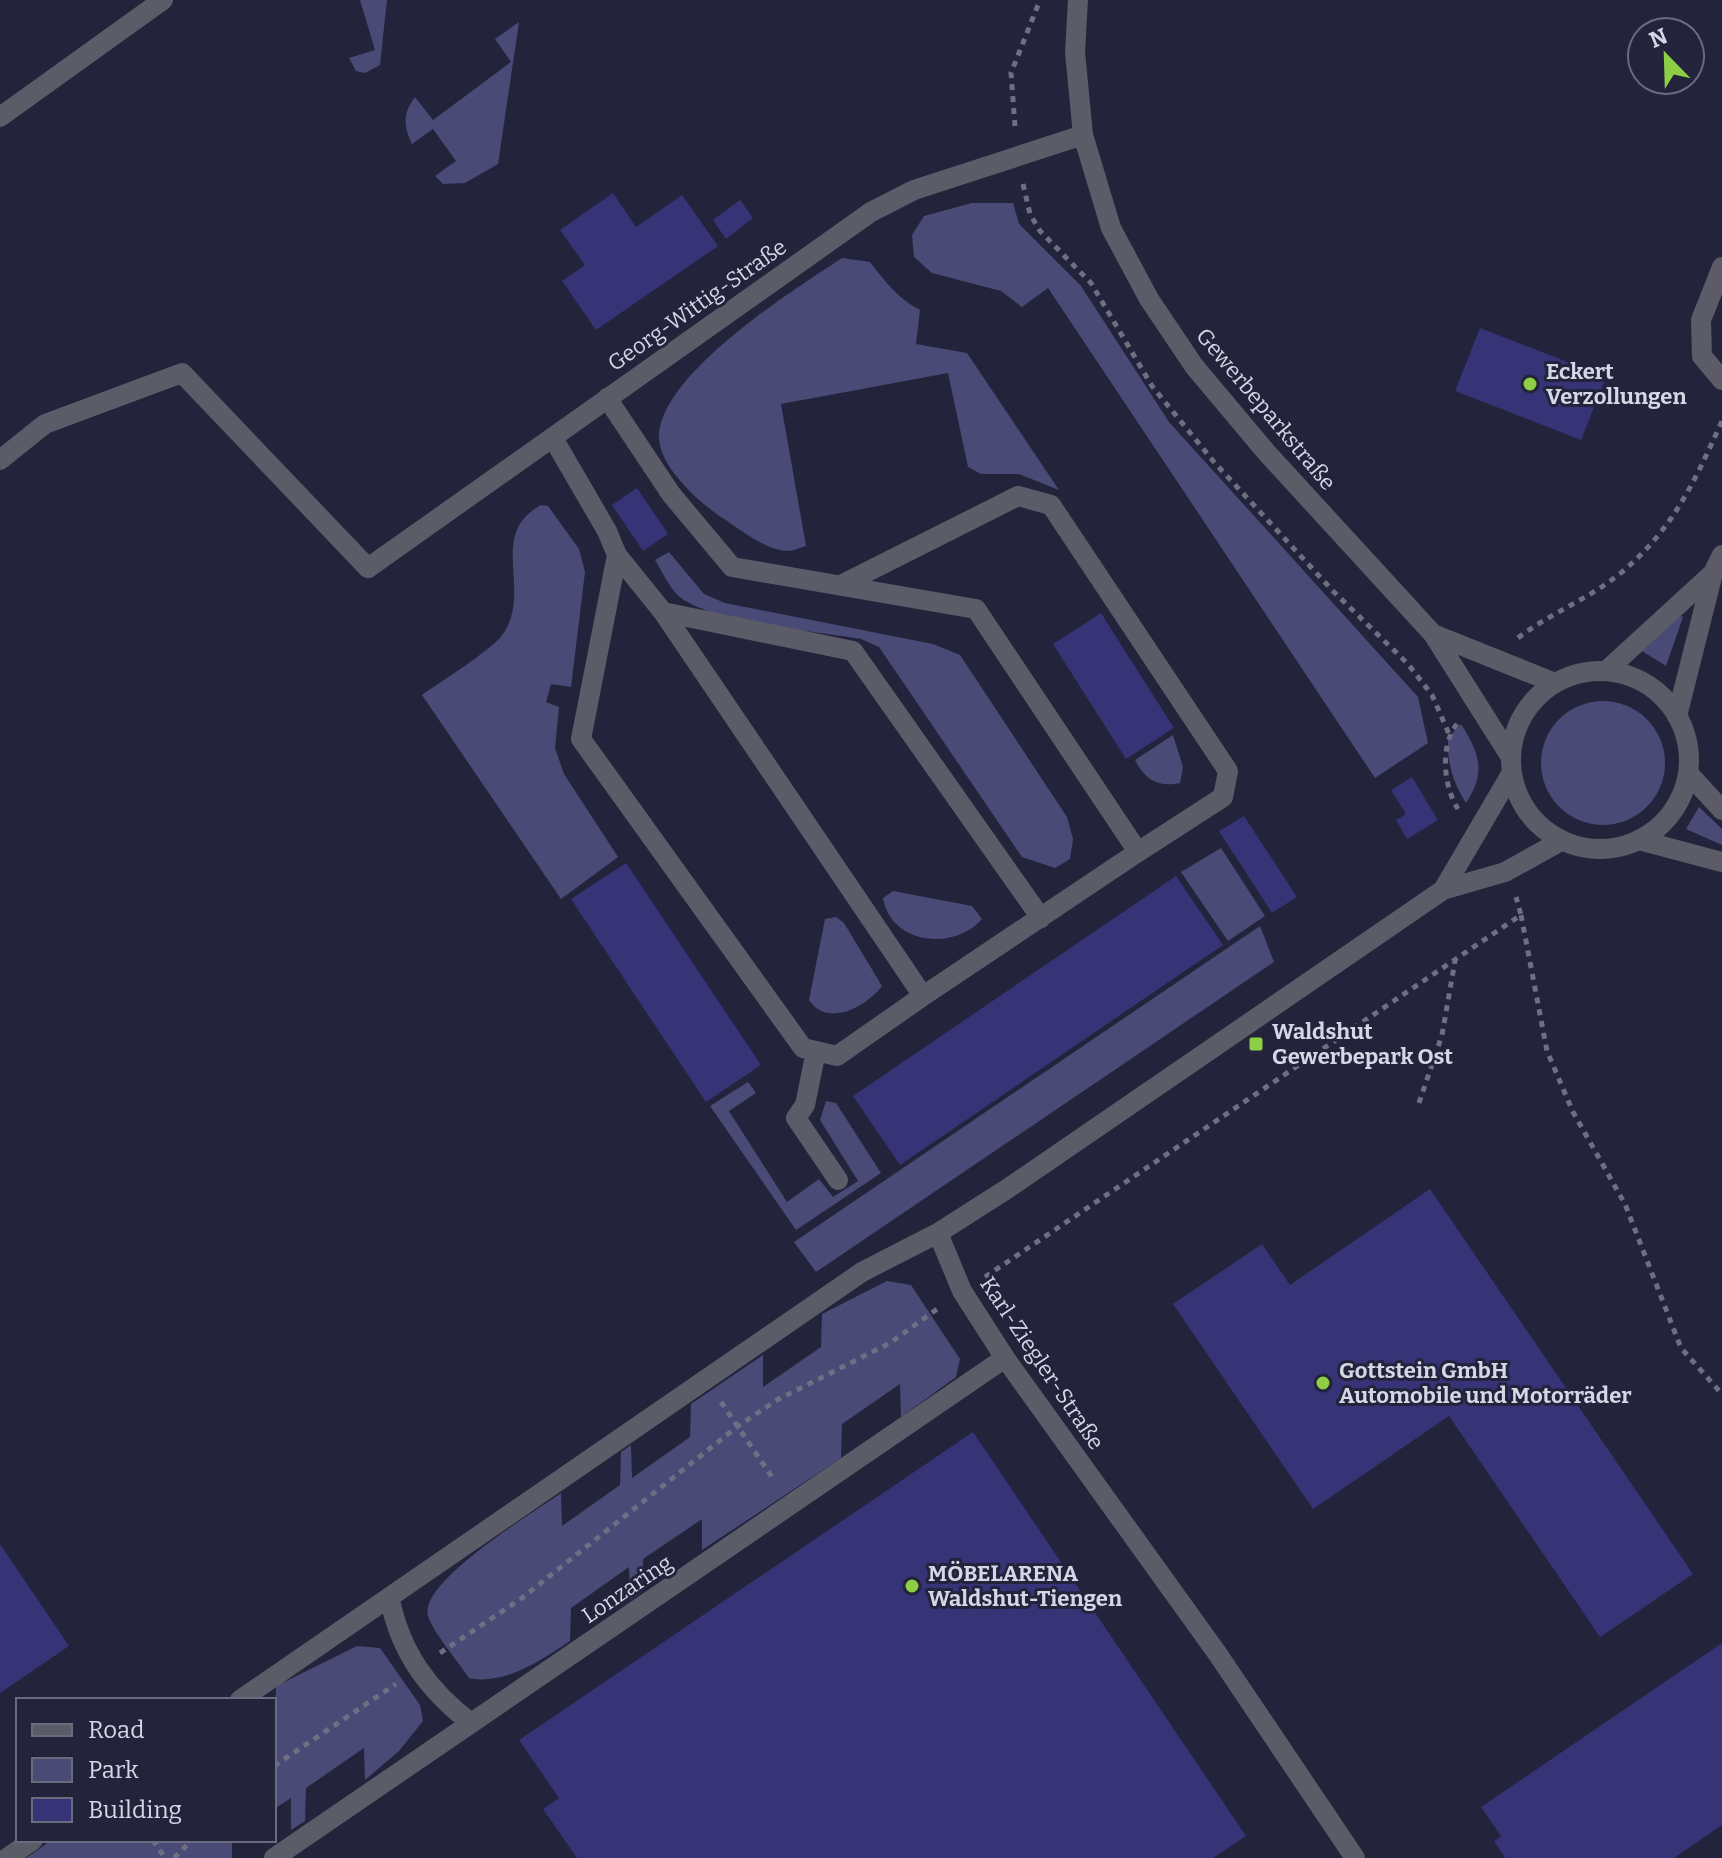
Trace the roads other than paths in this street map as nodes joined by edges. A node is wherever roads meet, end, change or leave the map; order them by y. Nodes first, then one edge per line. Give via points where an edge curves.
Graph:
1 (163, 0) edge
2 (1078, 0) edge
3 (0, 117) edge
4 (1083, 135) junction
5 (1722, 267) edge
6 (1722, 380) edge
7 (607, 398) junction
8 (553, 438) junction
9 (0, 460) edge
10 (617, 555) junction
11 (1718, 564) edge
12 (841, 585) junction
13 (663, 612) junction
14 (1433, 634) junction
15 (1606, 671) junction
16 (1555, 683) junction
17 (1677, 716) junction
18 (1511, 765) junction
19 (1688, 773) junction
20 (1722, 810) edge
21 (1639, 840) junction
22 (1561, 841) junction
23 (1138, 852) junction
24 (1722, 862) edge
25 (1443, 890) junction
26 (1041, 918) junction
27 (923, 996) junction
28 (816, 1051) junction
29 (838, 1180) dead end
30 (938, 1233) junction
31 (1005, 1358) junction
32 (390, 1600) junction
33 (243, 1698) edge
34 (471, 1723) junction
35 (30, 1842) edge
36 (7, 1858) edge
37 (274, 1858) edge
38 (1355, 1858) edge

1 - 3 street
2 - 4 street, Gewerbeparkstraße via 1075,52
4 - 7 street, Georg-Wittig-Straße via 914,190 871,212
4 - 14 street, Gewerbeparkstraße via 1111,228 1149,299 1194,366
5 - 6 street via 1701,320 1702,356
7 - 8 street, Georg-Wittig-Straße
7 - 12 street via 671,494 732,567
8 - 9 street, Georg-Wittig-Straße via 368,568 182,373 45,424
8 - 10 street
10 - 13 street
10 - 28 street via 581,739 803,1048
11 - 15 street
11 - 17 street
12 - 23 street via 976,609
12 - 23 street via 1018,496 1051,505 1228,771 1223,797
13 - 26 street via 853,651
13 - 27 street
14 - 16 street, Gewerbeparkstraße
14 - 18 street, Gewerbeparkstraße
15 - 16 street, Gewerbeparkstraße via 1580,673
15 - 17 street, Gewerbeparkstraße via 1635,678 1659,693
16 - 18 street, Gewerbeparkstraße via 1532,702 1517,727
17 - 19 street, Gewerbeparkstraße via 1688,744
18 - 22 street, Gewerbeparkstraße via 1520,801 1537,824
18 - 25 street
19 - 20 street
19 - 21 street, Gewerbeparkstraße via 1671,812
21 - 22 street, Gewerbeparkstraße via 1587,849
21 - 24 street, Gewerbeparkstraße
22 - 25 street via 1505,872
23 - 26 street
25 - 30 street
26 - 27 street
27 - 28 street via 837,1056
28 - 29 street via 805,1105 788,1124
30 - 31 street, Karl-Ziegler-Straße via 962,1291
30 - 32 street via 862,1272
31 - 34 street, Lonzaring
31 - 38 street, Karl-Ziegler-Straße via 1217,1653
32 - 33 street
32 - 34 street via 397,1633 417,1670 444,1703
34 - 37 street, Lonzaring
35 - 36 street

